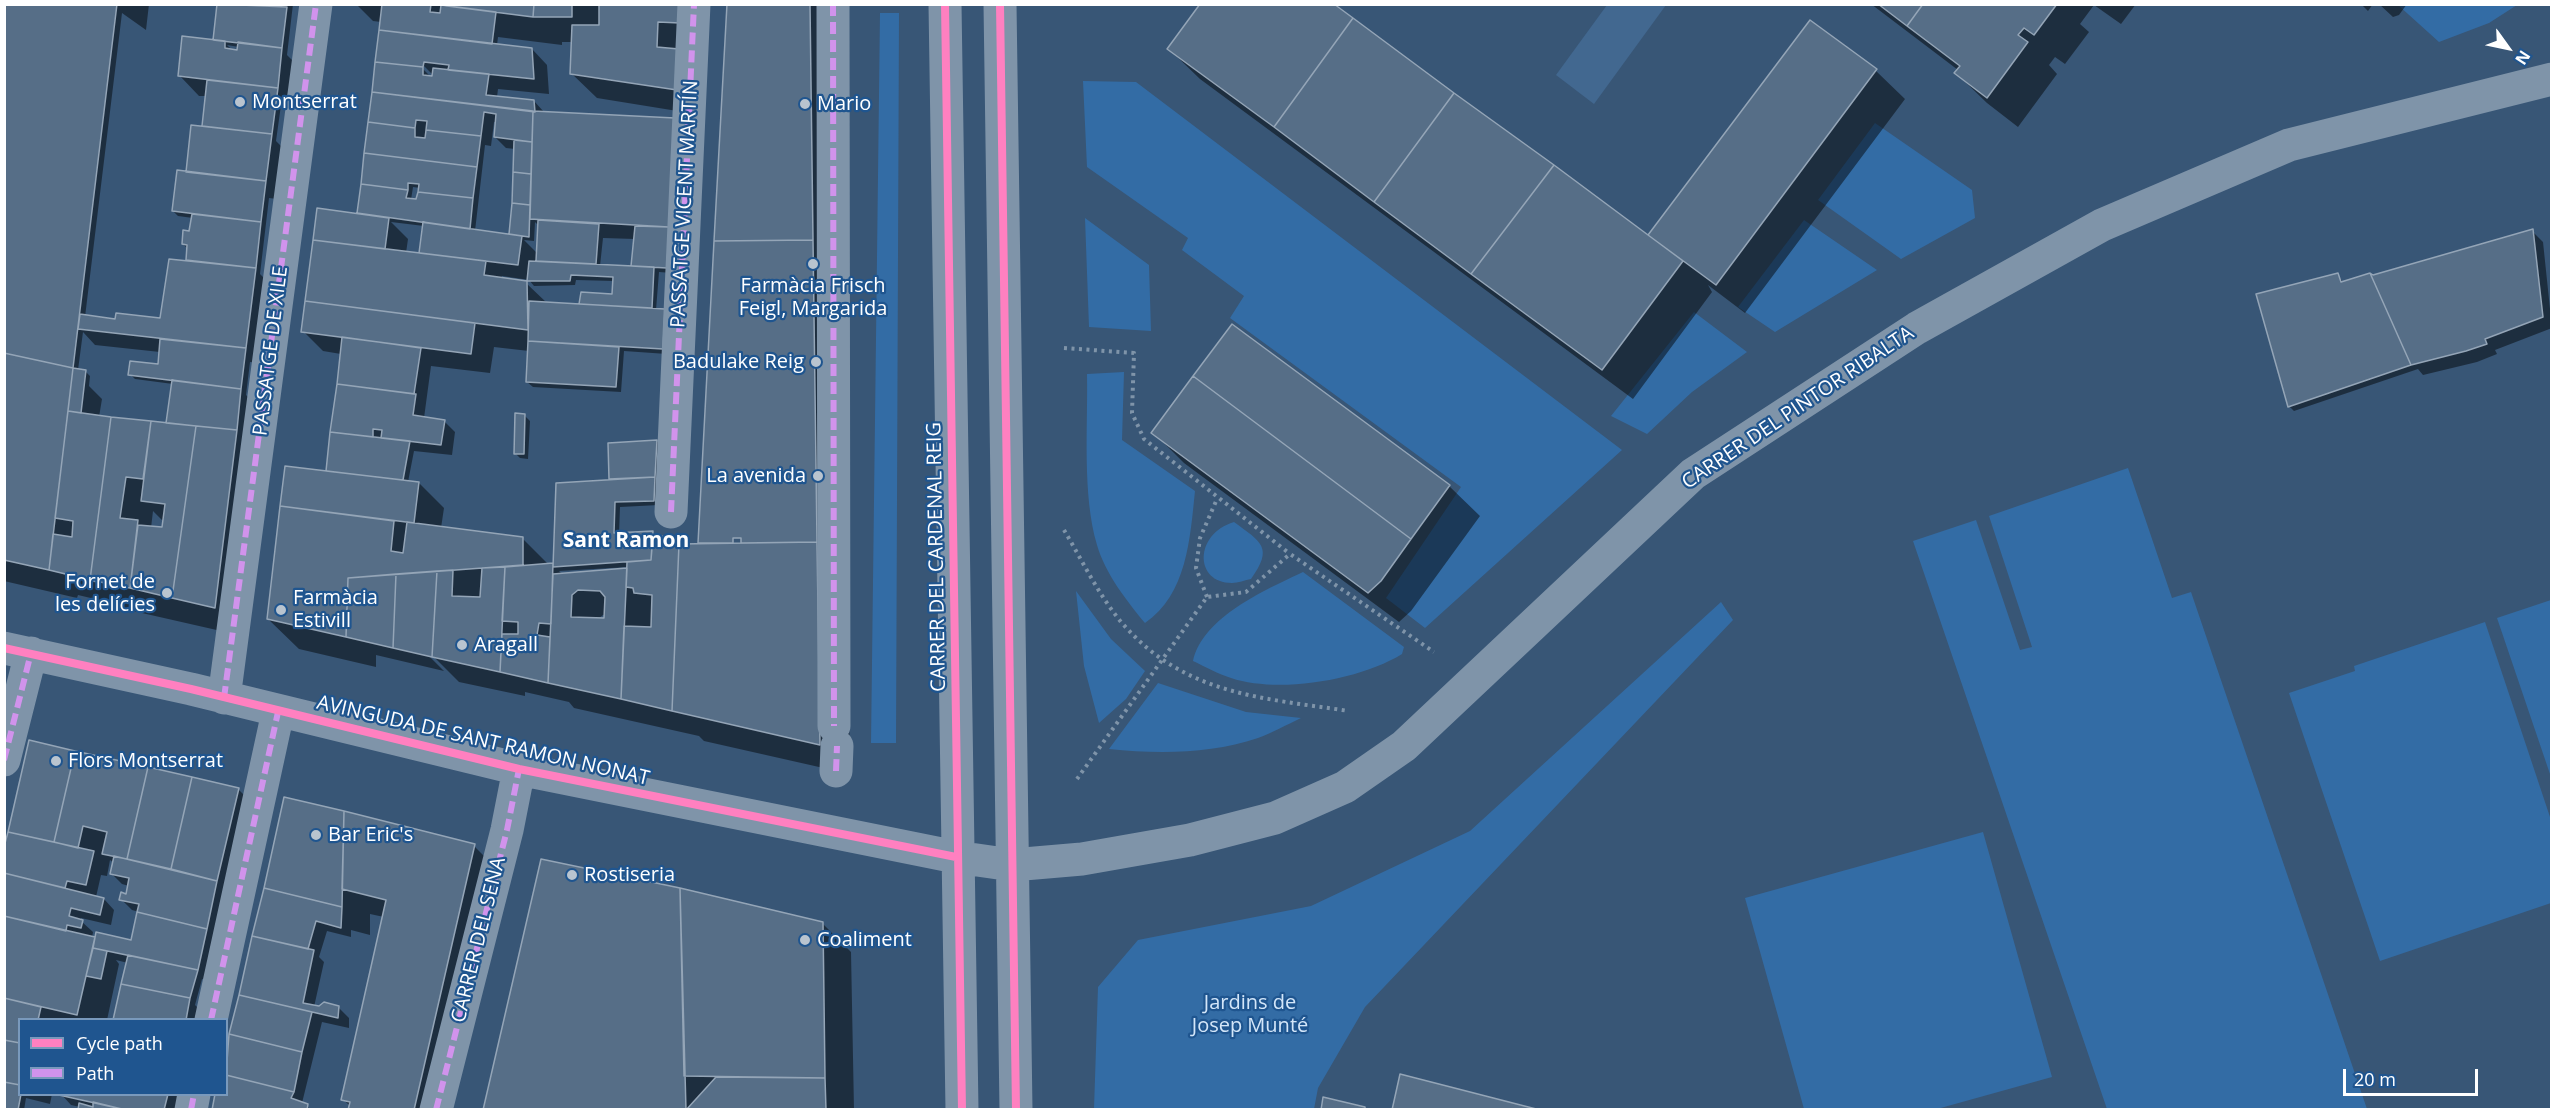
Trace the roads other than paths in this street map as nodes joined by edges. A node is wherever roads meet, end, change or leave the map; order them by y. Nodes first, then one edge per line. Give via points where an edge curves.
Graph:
1 (316, 4) edge
2 (694, 4) edge
3 (833, 4) edge
4 (945, 4) edge
5 (1000, 4) edge
6 (2552, 79) edge
7 (671, 512) dead end
8 (18, 650) edge
9 (224, 698) junction
10 (278, 712) junction
11 (836, 748) dead end
12 (4, 760) edge
13 (519, 769) junction
14 (956, 857) junction
15 (1012, 865) junction
16 (211, 1018) edge
17 (436, 1110) edge
18 (962, 1110) edge
19 (1016, 1110) edge

1 - 9 street, PASSATGE DE XILE
2 - 7 street, PASSATGE VICENT MARTÍN
3 - 11 street
4 - 14 street, CARRER DEL CARDENAL REIG via 958,756
5 - 15 street
6 - 15 street, CARRER DEL PINTOR RIBALTA via 2289,145 2102,225 1917,328 1693,474 1404,746 1345,787 1275,818 1190,840 1082,859
8 - 9 street, AVINGUDA DE SANT RAMON NONAT
8 - 12 street
9 - 10 street, AVINGUDA DE SANT RAMON NONAT
10 - 13 street, AVINGUDA DE SANT RAMON NONAT
10 - 16 street
13 - 14 street, AVINGUDA DE SANT RAMON NONAT
13 - 17 street, CARRER DEL SENA
14 - 15 street, AVINGUDA DE SANT RAMON NONAT
14 - 18 street, CARRER DEL CARDENAL REIG
15 - 19 street

